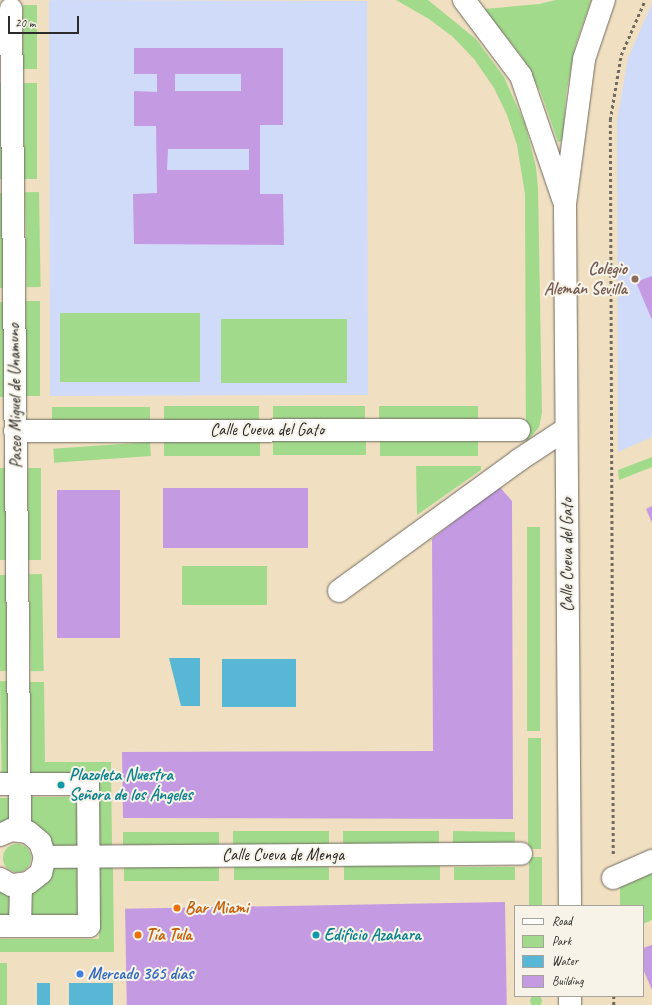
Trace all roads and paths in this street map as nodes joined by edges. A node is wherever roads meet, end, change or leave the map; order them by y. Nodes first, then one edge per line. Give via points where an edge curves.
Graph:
1 (464, 0) edge
2 (604, 0) edge
3 (645, 0) edge
4 (11, 9) dead end
5 (565, 204) junction
6 (566, 428) junction
7 (519, 430) dead end
8 (15, 431) junction
9 (339, 591) dead end
10 (10, 784) edge
11 (10, 832) edge
12 (521, 854) dead end
13 (88, 856) junction
14 (45, 857) junction
15 (652, 861) edge
16 (613, 878) joint
17 (0, 879) edge
18 (21, 886) junction
19 (570, 905) edge
20 (10, 926) edge

1 - 5 street via 521,76
2 - 5 street via 584,59
3 - 16 path via 621,55 610,120
4 - 8 street, Paseo Miguel de Unamuno
5 - 6 street, Calle Cueva del Gato
6 - 9 street
6 - 19 street, Calle Cueva del Gato
7 - 8 street, Calle Cueva del Gato
8 - 10 street, Paseo Miguel de Unamuno
10 - 11 street
10 - 13 street via 88,784
11 - 14 street via 35,836
12 - 13 street, Calle Cueva de Menga
13 - 14 street, Calle Cueva de Menga
13 - 20 street via 89,926
14 - 18 street via 41,873
15 - 16 street
17 - 18 street via 11,885
18 - 20 street

